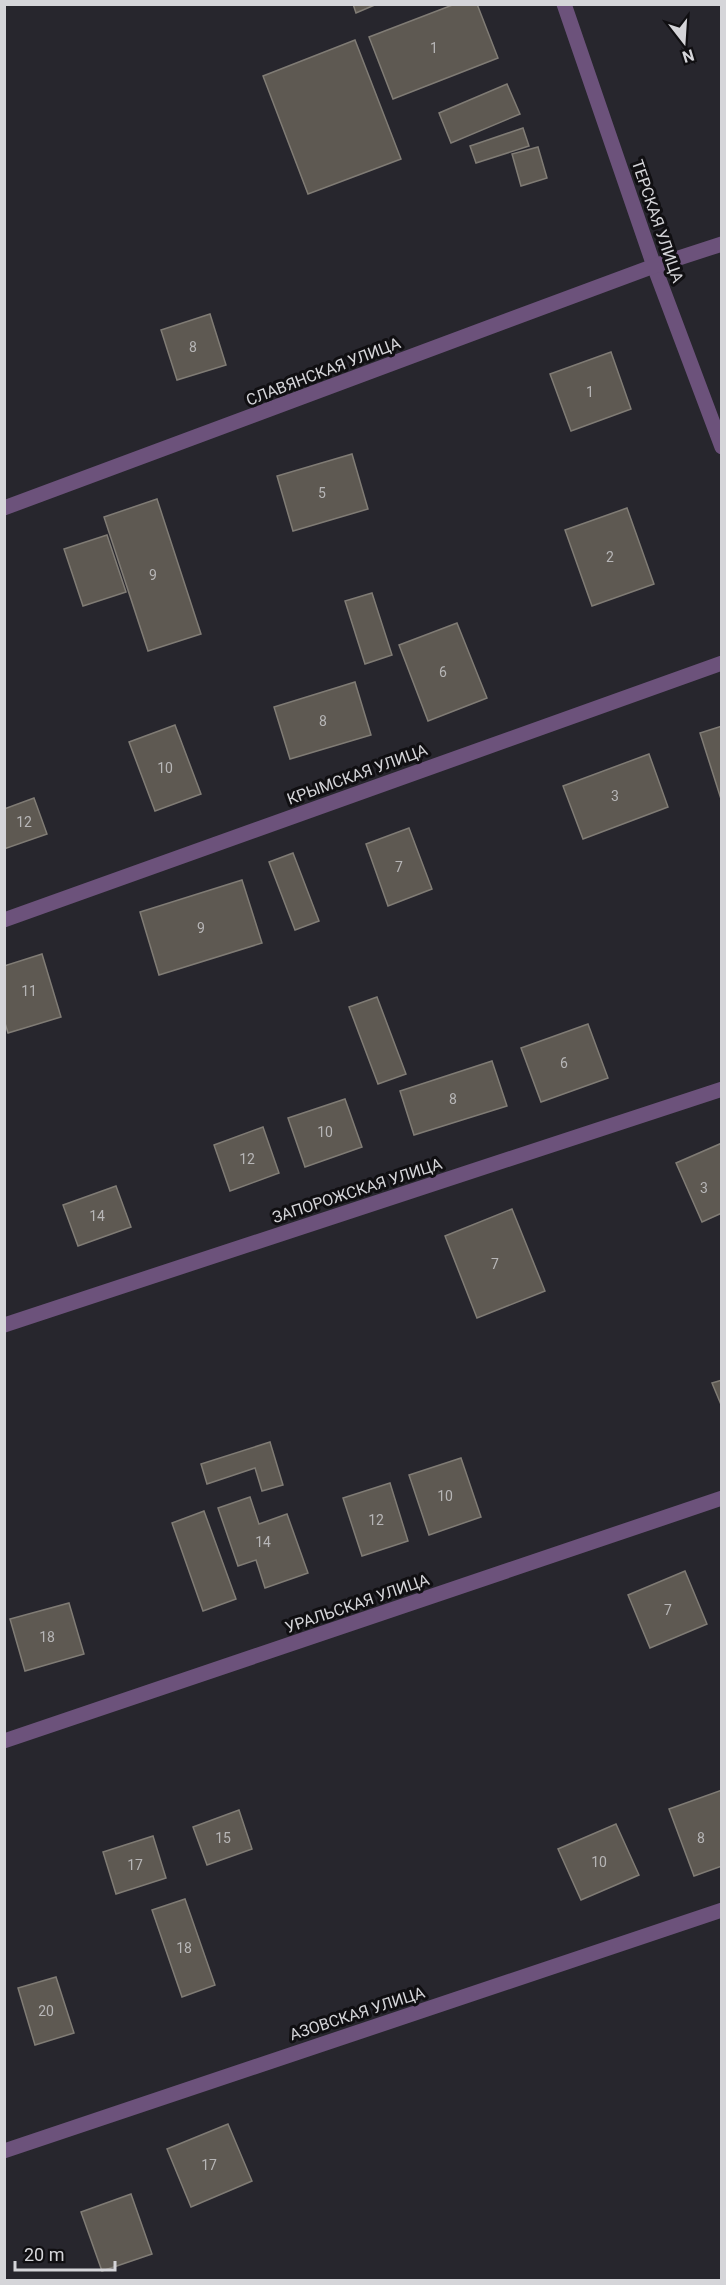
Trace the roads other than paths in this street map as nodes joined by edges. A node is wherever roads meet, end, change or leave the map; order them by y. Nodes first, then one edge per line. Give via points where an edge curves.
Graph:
1 (564, 4) edge
2 (722, 244) edge
3 (654, 266) junction
4 (722, 447) edge
5 (4, 508) edge
6 (722, 663) edge
7 (4, 920) edge
8 (722, 1089) edge
9 (4, 1325) edge
10 (722, 1498) edge
11 (4, 1741) edge
12 (722, 1910) edge
13 (4, 2151) edge

1 - 3 street, ТЕРСКАЯ УЛИЦА
2 - 3 street, СЛАВЯНСКАЯ УЛИЦА
3 - 4 street, ТЕРСКАЯ УЛИЦА
3 - 5 street, СЛАВЯНСКАЯ УЛИЦА
6 - 7 street, КРЫМСКАЯ УЛИЦА
8 - 9 street, ЗАПОРОЖСКАЯ УЛИЦА
10 - 11 street, УРАЛЬСКАЯ УЛИЦА
12 - 13 street, АЗОВСКАЯ УЛИЦА

